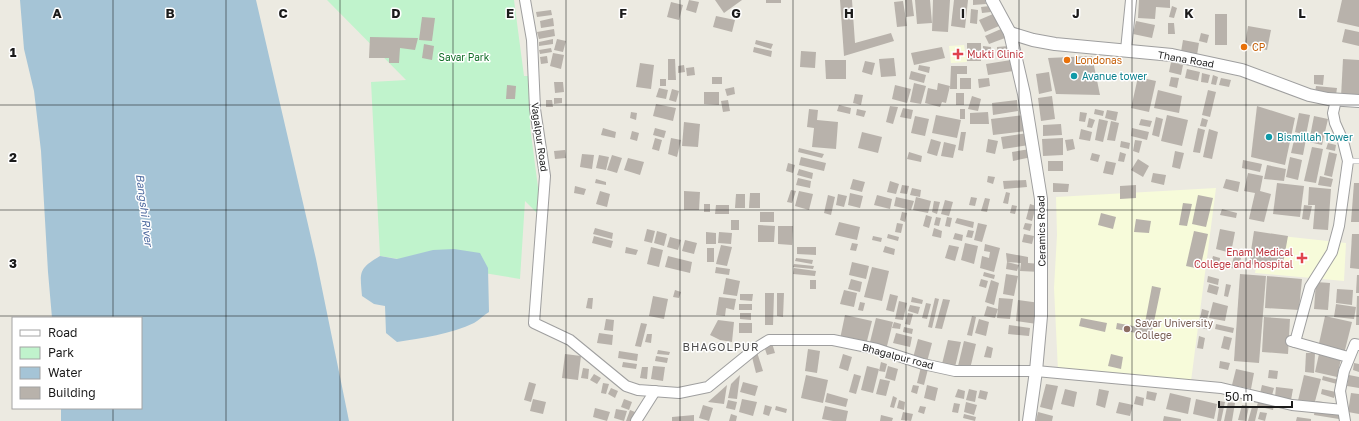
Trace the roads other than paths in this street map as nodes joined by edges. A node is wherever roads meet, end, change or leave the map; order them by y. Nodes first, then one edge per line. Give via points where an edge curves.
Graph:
1 (525, 0) edge
2 (992, 0) edge
3 (1131, 0) edge
4 (1010, 33) junction
5 (1126, 50) junction
6 (1336, 100) junction
7 (1359, 101) edge
8 (1348, 161) junction
9 (1359, 161) edge
10 (534, 323) joint
11 (1359, 344) edge
12 (1348, 357) junction
13 (1036, 371) junction
14 (654, 391) junction
15 (1343, 410) junction
16 (636, 421) edge
17 (1029, 421) edge
18 (1345, 421) edge

1 - 10 street, Vagalpur Road via 532,40 535,110 545,176
2 - 4 street, Ceramics Road
3 - 5 street
4 - 5 street, Thana Road via 1055,44
4 - 13 street, Ceramics Road via 1024,94 1041,199 1041,316
5 - 6 street, Thana Road via 1172,55 1242,70 1309,95
6 - 7 street, Thana Road
6 - 8 street via 1333,113
8 - 9 lane
8 - 12 street via 1339,226 1332,252 1310,286 1293,341
10 - 14 street, Bhagalpur road via 570,340 626,386
11 - 12 street via 1355,344
12 - 15 street via 1340,391
13 - 14 street, Bhagalpur road via 955,371 877,349 833,340 769,340 708,387 679,393
13 - 15 street, Bhagalpur road via 1220,388 1292,405
13 - 17 street, Ceramics Road
14 - 16 street
15 - 18 street

